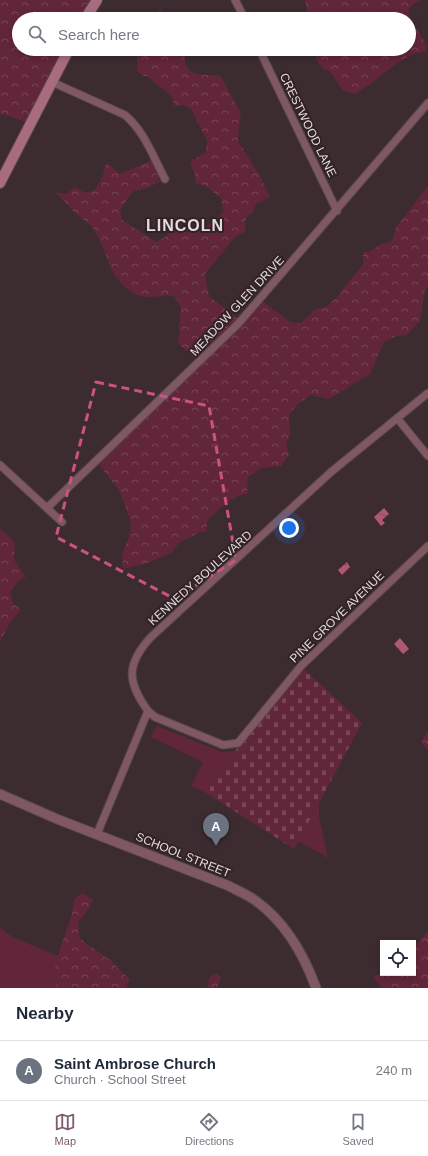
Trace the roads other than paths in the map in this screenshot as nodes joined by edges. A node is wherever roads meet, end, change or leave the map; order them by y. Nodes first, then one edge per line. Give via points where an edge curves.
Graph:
1 (97, 0) edge
2 (235, 0) edge
3 (89, 12) edge
4 (241, 12) edge
5 (65, 56) edge
6 (262, 56) edge
7 (52, 82) junction
8 (428, 103) edge
9 (165, 179) dead end
10 (0, 183) edge
11 (337, 211) junction
12 (428, 393) edge
13 (397, 418) junction
14 (428, 456) edge
15 (0, 465) edge
16 (47, 508) junction
17 (62, 522) dead end
18 (428, 546) edge
19 (148, 711) junction
20 (0, 794) edge
21 (97, 834) junction
22 (316, 988) edge

1 - 3 main road
2 - 4 street
5 - 7 main road
6 - 11 street, CRESTWOOD LANE
7 - 9 street via 125,115 142,133
7 - 10 main road
8 - 11 street, MEADOW GLEN DRIVE
11 - 16 street, MEADOW GLEN DRIVE via 229,333
12 - 13 street, KENNEDY BOULEVARD
13 - 14 street
13 - 19 street, KENNEDY BOULEVARD via 331,472 141,648 131,669 132,679 139,699
15 - 16 street
16 - 17 street
18 - 19 street, PINE GROVE AVENUE via 306,661 238,743 223,745 155,717
19 - 21 street
20 - 21 street, SCHOOL STREET
21 - 22 street, SCHOOL STREET via 229,886 256,901 277,920 293,940

